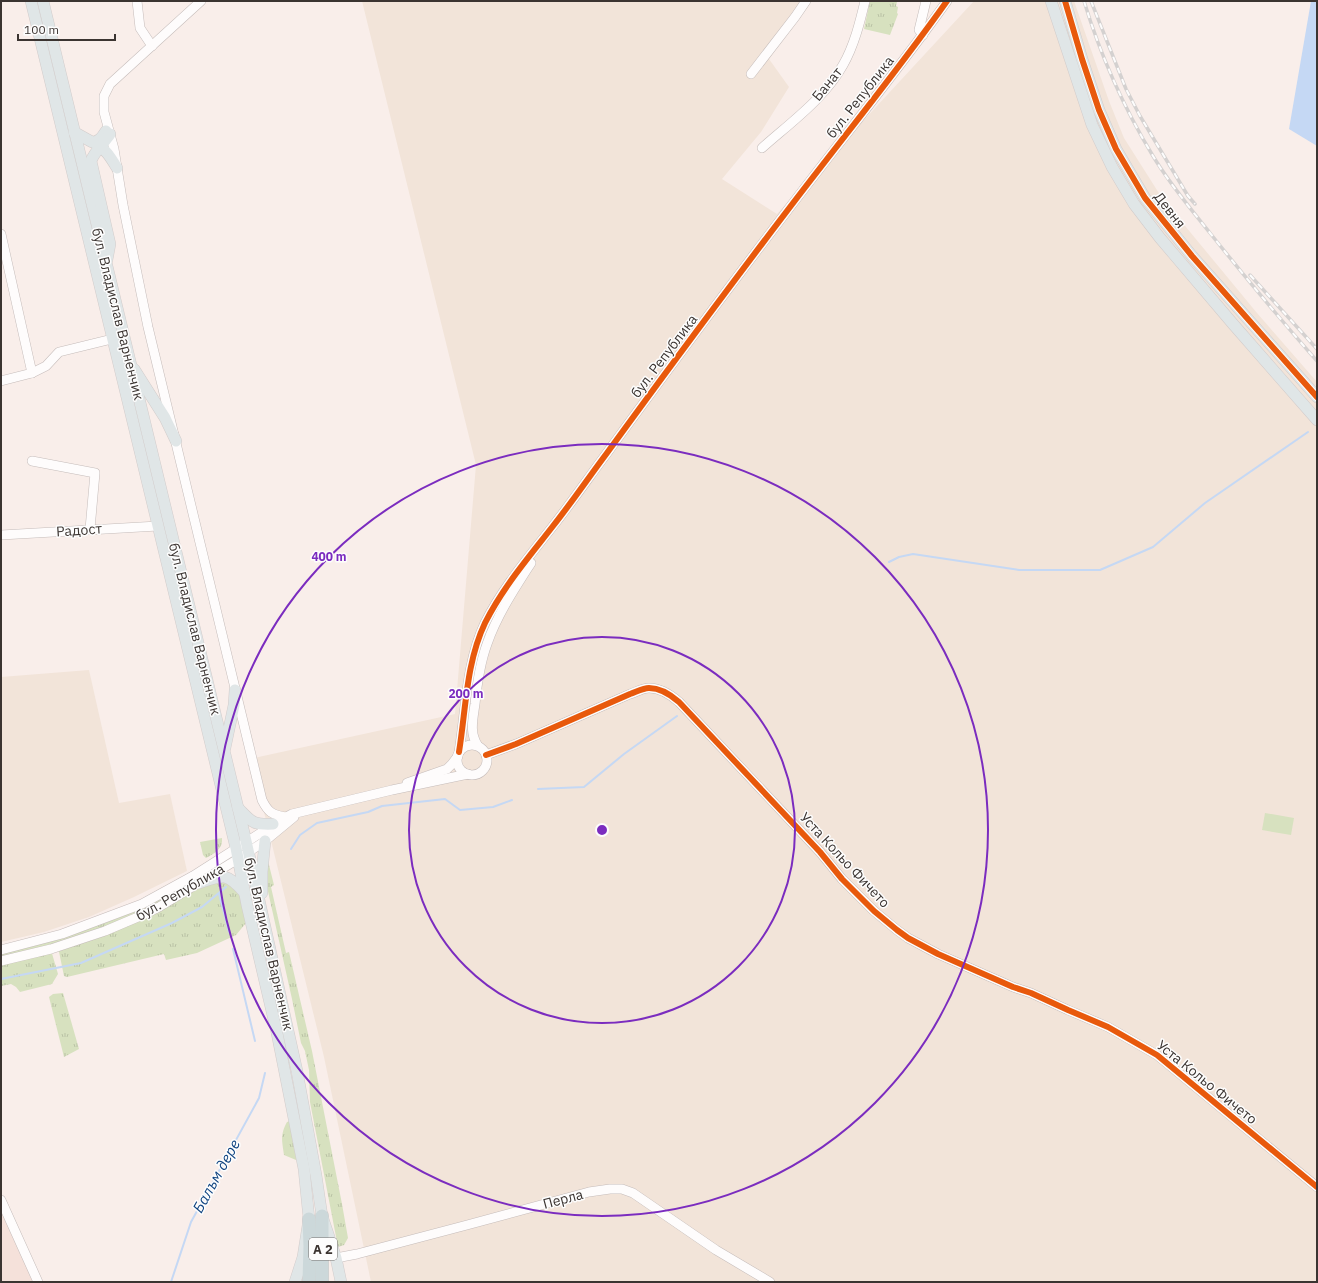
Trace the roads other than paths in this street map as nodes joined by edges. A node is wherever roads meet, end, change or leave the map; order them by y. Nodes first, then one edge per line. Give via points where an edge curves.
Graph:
1 (31, 1) edge
2 (43, 1) edge
3 (137, 1) edge
4 (201, 1) edge
5 (806, 1) edge
6 (865, 1) edge
7 (926, 1) edge
8 (947, 1) edge
9 (1051, 1) edge
10 (1066, 1) edge
11 (923, 35) junction
12 (152, 46) junction
13 (751, 74) dead end
14 (109, 130) junction
15 (74, 132) junction
16 (97, 144) junction
17 (762, 148) dead end
18 (117, 168) junction
19 (1, 234) edge
20 (106, 262) junction
21 (10, 277) junction
22 (1, 279) edge
23 (112, 339) junction
24 (130, 362) junction
25 (32, 373) junction
26 (1, 381) edge
27 (1317, 397) edge
28 (1317, 420) edge
29 (176, 441) junction
30 (32, 461) dead end
31 (158, 526) junction
32 (554, 526) junction
33 (90, 529) junction
34 (1, 535) edge
35 (235, 690) junction
36 (478, 746) junction
37 (225, 753) junction
38 (458, 754) junction
39 (486, 755) junction
40 (468, 774) junction
41 (392, 790) junction
42 (238, 807) junction
43 (302, 812) junction
44 (286, 817) junction
45 (273, 824) junction
46 (265, 840) junction
47 (247, 847) junction
48 (237, 854) junction
49 (199, 883) junction
50 (244, 892) junction
51 (263, 920) junction
52 (1, 950) edge
53 (1, 961) edge
54 (1317, 1187) edge
55 (1, 1200) edge
56 (322, 1216) junction
57 (309, 1219) junction
58 (336, 1258) junction
59 (38, 1282) edge
60 (295, 1282) edge
61 (310, 1282) edge
62 (322, 1282) edge
63 (341, 1282) edge
64 (770, 1282) edge

1 - 23 main road, бул. Владислав Варненчик
2 - 15 main road, бул. Владислав Варненчик
3 - 12 street via 140,28
4 - 12 street
5 - 13 street
6 - 17 street, Банат via 851,47 832,82
7 - 11 street via 920,30
8 - 11 street, бул. Република
9 - 28 main road, Девня via 1092,125 1112,167 1134,204 1160,238
10 - 27 main road, Девня via 1099,110 1116,149 1145,198 1192,256
11 - 32 street, бул. Република via 790,206
12 - 14 street via 110,84 104,96 104,112
14 - 16 main road
14 - 18 street
15 - 16 main road
15 - 20 main road, бул. Владислав Варненчик
16 - 18 main road via 110,156
16 - 20 main road via 91,160 110,244
18 - 29 street via 148,327
19 - 21 street
20 - 24 main road, бул. Владислав Варненчик
21 - 22 street
21 - 25 street
23 - 25 street via 59,352 46,366
23 - 31 main road, бул. Владислав Варненчик
24 - 29 main road via 166,418
24 - 37 main road, бул. Владислав Варненчик
25 - 26 street
29 - 35 street
30 - 33 street via 95,472
31 - 33 street, Радост
31 - 48 main road, бул. Владислав Варненчик
32 - 36 street, бул. Република via 506,605 487,643 478,680 472,727 472,736
32 - 38 street, бул. Република via 510,582 479,637 469,675
33 - 34 street, Радост
35 - 37 main road
35 - 44 street via 262,800 272,813
36 - 38 street, бул. Република via 465,746
36 - 39 street, бул. Република
37 - 42 main road, бул. Владислав Варненчик
38 - 40 street, бул. Република via 459,767
38 - 41 street, бул. Република via 447,768
39 - 40 street, бул. Република via 486,764 481,772
39 - 54 street, Уста Кольо Фичето via 648,688 670,695 738,764 842,879 897,930 938,954 1108,1027 1157,1055
40 - 41 street, бул. Република
41 - 43 street, бул. Република
42 - 45 main road via 255,824
42 - 47 main road, бул. Владислав Варненчик
43 - 44 street, бул. Република
43 - 46 street, бул. Република
44 - 45 street, бул. Република
45 - 47 street, бул. Република
46 - 47 street, бул. Република
46 - 51 main road via 262,872
47 - 48 street, бул. Република
47 - 51 main road, бул. Владислав Варненчик
48 - 49 street, бул. Република
48 - 50 main road, бул. Владислав Варненчик
48 - 52 street, бул. Република via 142,904 62,934
49 - 50 main road via 215,877 224,877 233,880
49 - 53 street, бул. Република via 145,914 105,931 51,949
50 - 57 main road, бул. Владислав Варненчик via 294,1117 304,1169
51 - 56 main road, бул. Владислав Варненчик via 297,1071
55 - 59 street
56 - 58 main road, бул. Владислав Варненчик
56 - 62 highway, A 2
57 - 60 main road, бул. Владислав Варненчик via 303,1257
57 - 61 highway, A 2
58 - 63 main road, бул. Владислав Варненчик
58 - 64 street, Перла via 589,1192 610,1189 633,1193 716,1250

